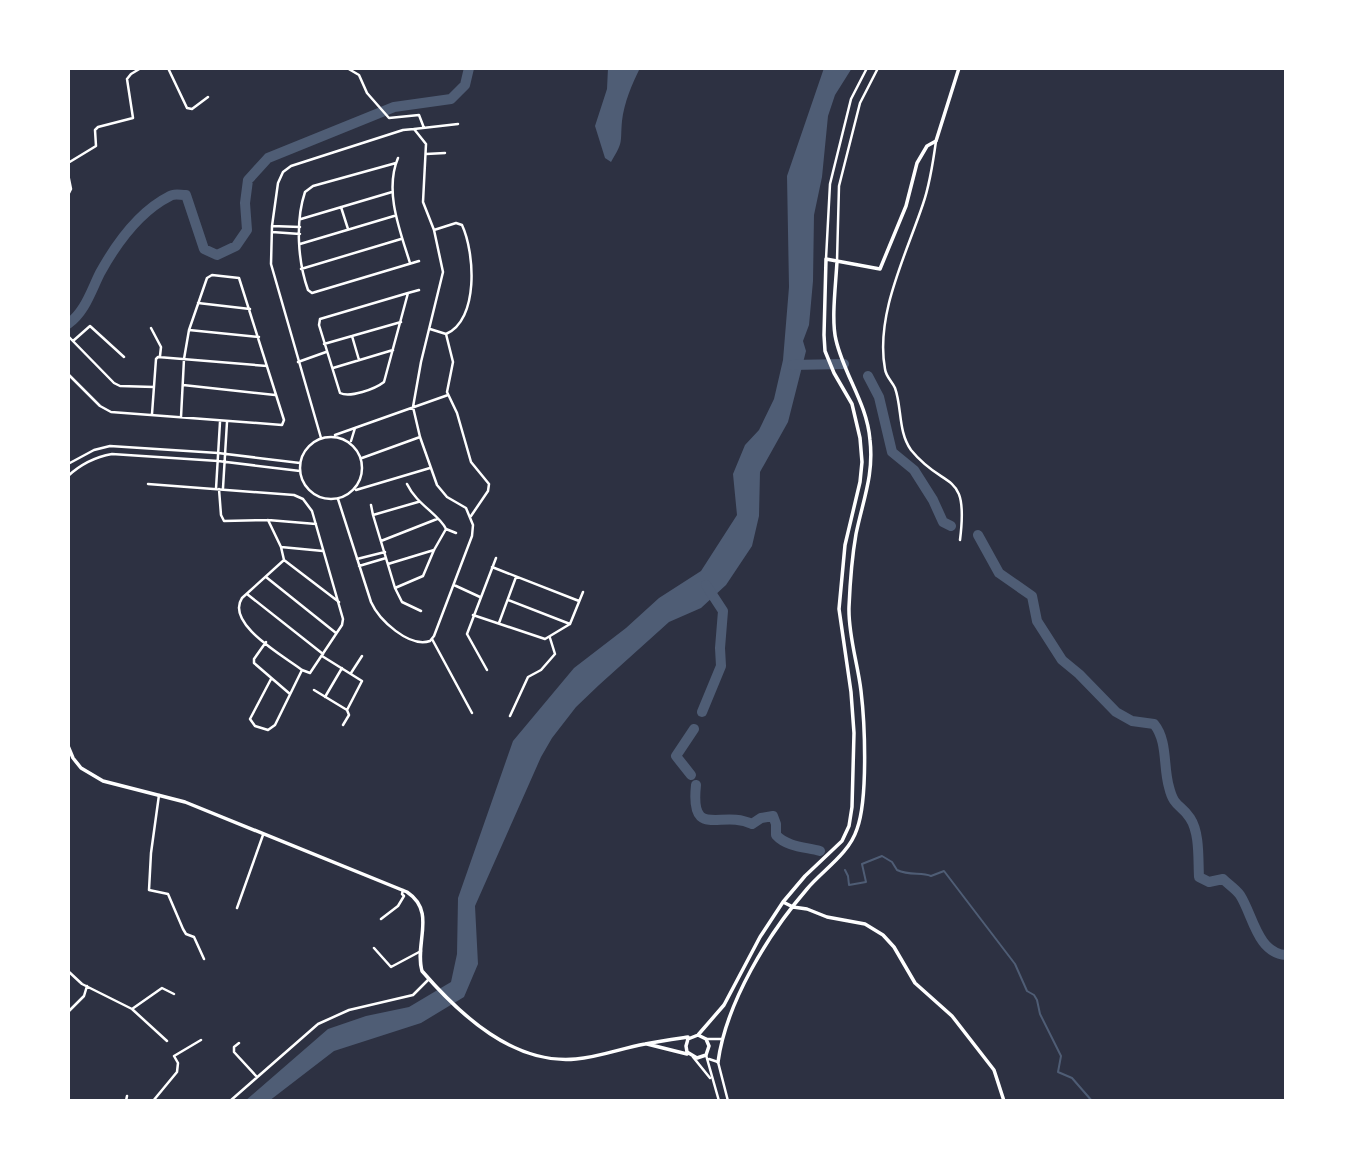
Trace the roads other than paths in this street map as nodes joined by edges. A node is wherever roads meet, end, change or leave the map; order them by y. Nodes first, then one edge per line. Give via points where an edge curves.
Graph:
1 (141, 68) edge
2 (169, 68) edge
3 (347, 68) edge
4 (867, 68) edge
5 (878, 68) edge
6 (959, 68) edge
7 (208, 97) dead end
8 (458, 124) dead end
9 (424, 128) junction
10 (414, 129) junction
11 (936, 141) junction
12 (445, 153) dead end
13 (426, 154) junction
14 (398, 158) dead end
15 (68, 163) edge
16 (396, 163) junction
17 (68, 174) edge
18 (393, 191) junction
19 (68, 195) edge
20 (341, 207) junction
21 (396, 215) junction
22 (301, 219) junction
23 (272, 226) junction
24 (301, 227) junction
25 (348, 229) junction
26 (434, 230) junction
27 (272, 232) junction
28 (300, 234) junction
29 (402, 238) junction
30 (300, 244) junction
31 (826, 260) junction
32 (419, 261) dead end
33 (837, 261) junction
34 (410, 263) junction
35 (301, 269) junction
36 (419, 290) dead end
37 (408, 293) junction
38 (198, 303) junction
39 (251, 309) junction
40 (401, 322) junction
41 (151, 328) dead end
42 (189, 330) junction
43 (430, 330) junction
44 (446, 334) junction
45 (68, 336) edge
46 (352, 336) junction
47 (259, 337) junction
48 (73, 341) junction
49 (324, 344) junction
50 (393, 350) junction
51 (326, 352) junction
52 (160, 356) junction
53 (124, 357) dead end
54 (184, 359) junction
55 (359, 360) junction
56 (298, 362) junction
57 (267, 366) junction
58 (331, 369) junction
59 (68, 374) edge
60 (183, 385) junction
61 (154, 387) junction
62 (275, 395) junction
63 (448, 395) junction
64 (413, 407) junction
65 (152, 414) junction
66 (181, 417) junction
67 (220, 421) junction
68 (227, 422) junction
69 (355, 428) junction
70 (332, 436) junction
71 (420, 437) junction
72 (321, 438) junction
73 (351, 443) junction
74 (218, 453) junction
75 (225, 453) junction
76 (362, 458) junction
77 (218, 461) junction
78 (224, 461) junction
79 (300, 463) junction
80 (68, 464) edge
81 (430, 468) junction
82 (300, 471) junction
83 (68, 476) edge
84 (148, 484) dead end
85 (407, 484) dead end
86 (219, 489) junction
87 (354, 490) junction
88 (338, 499) junction
89 (418, 502) junction
90 (371, 505) dead end
91 (373, 515) junction
92 (471, 516) junction
93 (437, 519) junction
94 (268, 520) junction
95 (316, 524) junction
96 (446, 529) junction
97 (456, 533) dead end
98 (960, 540) dead end
99 (381, 541) junction
100 (281, 547) junction
101 (434, 550) junction
102 (324, 551) junction
103 (385, 552) junction
104 (386, 558) junction
105 (495, 558) dead end
106 (357, 559) junction
107 (284, 560) junction
108 (388, 564) junction
109 (359, 566) junction
110 (492, 567) junction
111 (266, 577) junction
112 (516, 577) junction
113 (454, 585) junction
114 (395, 588) junction
115 (583, 592) dead end
116 (247, 594) junction
117 (480, 597) junction
118 (508, 600) junction
119 (579, 601) junction
120 (340, 602) junction
121 (421, 611) dead end
122 (473, 615) junction
123 (498, 624) junction
124 (569, 624) junction
125 (337, 633) junction
126 (550, 638) junction
127 (432, 639) junction
128 (266, 642) junction
129 (322, 655) junction
130 (362, 656) dead end
131 (342, 668) junction
132 (302, 670) junction
133 (487, 670) dead end
134 (351, 673) junction
135 (271, 679) junction
136 (314, 690) dead end
137 (290, 694) junction
138 (325, 697) junction
139 (347, 710) junction
140 (472, 713) dead end
141 (510, 716) dead end
142 (343, 725) dead end
143 (68, 746) edge
144 (70, 760) edge
145 (159, 795) junction
146 (263, 835) junction
147 (403, 890) junction
148 (783, 902) junction
149 (793, 907) junction
150 (237, 908) dead end
151 (381, 919) dead end
152 (374, 948) dead end
153 (421, 951) junction
154 (204, 959) dead end
155 (68, 971) edge
156 (431, 981) junction
157 (87, 986) junction
158 (174, 995) dead end
159 (132, 1009) junction
160 (68, 1012) edge
161 (698, 1035) junction
162 (690, 1037) junction
163 (706, 1039) junction
164 (721, 1039) junction
165 (201, 1040) dead end
166 (167, 1041) dead end
167 (239, 1043) dead end
168 (645, 1044) junction
169 (691, 1056) junction
170 (708, 1057) junction
171 (718, 1062) junction
172 (258, 1079) junction
173 (712, 1081) junction
174 (127, 1096) dead end
175 (126, 1101) edge
176 (153, 1101) edge
177 (230, 1101) edge
178 (719, 1101) edge
179 (728, 1101) edge
180 (1004, 1101) edge

1 - 15 street via 127,77 133,118 96,128 96,146
2 - 7 street via 187,108
3 - 9 street via 359,75 367,93 389,118 419,115
4 - 31 street via 851,99 830,184
5 - 33 street via 860,103 839,186
6 - 11 street
8 - 9 street
9 - 10 street
10 - 13 street via 424,139
10 - 23 street via 291,166 278,183
11 - 33 street via 921,153 880,269
11 - 98 street via 928,186 884,327 885,367 896,390 907,444 953,485 962,501
12 - 13 street
13 - 26 street via 423,202
14 - 16 street
16 - 18 street
16 - 22 street via 308,189
17 - 19 street
18 - 20 street
18 - 21 street
20 - 22 street
20 - 25 street
21 - 25 street
21 - 29 street
22 - 24 street
23 - 24 street
23 - 27 street
24 - 28 street
25 - 30 street
26 - 43 street via 443,272
26 - 44 street via 462,225 472,277 463,319
27 - 28 street
27 - 56 street via 272,271
28 - 30 street
29 - 34 street
29 - 35 street
30 - 35 street
31 - 33 street
31 - 148 street via 825,351 852,404 862,462 845,545 839,609 854,733 852,807 842,841
32 - 34 street
33 - 149 street via 835,336 866,416 872,462 854,547 849,609 864,733 861,808 848,846
34 - 35 street via 312,293
36 - 37 street
37 - 40 street
37 - 49 street via 322,318 318,325
38 - 39 street
38 - 39 street via 210,275 237,277
38 - 42 street
39 - 47 street
40 - 46 street
40 - 50 street
41 - 52 street via 161,347
42 - 47 street
42 - 54 street
43 - 44 street
43 - 64 street
44 - 63 street via 453,362
45 - 48 street
46 - 49 street
46 - 55 street
47 - 57 street
48 - 53 street via 92,326
48 - 61 street via 117,385
49 - 51 street
50 - 55 street
50 - 58 street via 386,378 379,386 342,394
51 - 56 street
51 - 58 street
52 - 54 street
52 - 61 street
54 - 57 street
54 - 60 street
55 - 58 street
56 - 72 street
57 - 62 street
59 - 65 street via 107,411
60 - 62 street
60 - 66 street
61 - 65 street
62 - 68 street via 282,425
63 - 64 street
63 - 92 street via 471,462 489,484
64 - 69 street
64 - 71 street
65 - 66 street
66 - 67 street
67 - 68 street
67 - 74 street
68 - 75 street
69 - 70 street
69 - 73 street
70 - 72 street
70 - 73 street
71 - 76 street
71 - 81 street
72 - 79 street via 311,443
73 - 76 street
74 - 75 street
74 - 77 street
74 - 80 street via 110,446
75 - 78 street
75 - 79 street
76 - 87 street via 363,470
77 - 78 street
77 - 83 street via 112,454 96,457
77 - 86 street
78 - 82 street
78 - 86 street
79 - 82 street
81 - 87 street
81 - 92 street via 439,489
82 - 88 street via 313,493
84 - 86 street
85 - 89 street
86 - 94 street via 222,520
86 - 95 street via 299,497 309,506
87 - 88 street
88 - 106 street
89 - 91 street
89 - 93 street
90 - 91 street
91 - 99 street
92 - 113 street via 473,530
93 - 96 street
93 - 99 street
94 - 95 street
94 - 100 street
95 - 102 street
96 - 97 street
96 - 101 street
99 - 103 street
100 - 102 street
100 - 107 street
101 - 108 street
101 - 114 street via 423,576
102 - 120 street
103 - 104 street
103 - 106 street
104 - 108 street
104 - 109 street
105 - 110 street
106 - 109 street
107 - 111 street
107 - 120 street
108 - 114 street
109 - 127 street via 370,602 387,625 421,643
110 - 112 street
110 - 117 street
111 - 116 street
111 - 125 street
112 - 118 street
112 - 119 street
113 - 117 street
113 - 127 street
114 - 121 street via 402,602
115 - 119 street
116 - 128 street via 238,604 240,618
116 - 129 street
117 - 122 street
118 - 123 street
118 - 124 street
119 - 124 street
120 - 125 street via 344,619
122 - 123 street
122 - 133 street via 468,638
123 - 126 street
124 - 126 street
125 - 129 street
126 - 141 street via 555,654 527,677
127 - 140 street
128 - 132 street
128 - 135 street via 253,661
129 - 131 street
129 - 132 street via 311,673
130 - 134 street
131 - 134 street
131 - 138 street
132 - 137 street
134 - 139 street via 363,682
135 - 137 street
135 - 137 street via 251,718 253,725 272,728
136 - 138 street
138 - 139 street
139 - 142 street
143 - 144 street
144 - 145 street via 94,778
145 - 146 street
145 - 154 street via 149,888 168,894 183,929 194,937
146 - 147 street
146 - 150 street
147 - 151 street via 398,906
147 - 153 street via 417,900 423,912
148 - 149 street
148 - 161 street via 724,1005
149 - 164 street via 731,1010
149 - 180 street via 865,924 883,934 915,983 953,1016 994,1070
152 - 153 street via 391,967
153 - 156 street via 421,966
155 - 157 street
156 - 168 street via 507,1045 552,1058 586,1058
156 - 172 street via 407,997 327,1019
157 - 159 street
157 - 160 street
158 - 159 street via 162,988
159 - 166 street
161 - 162 street
161 - 163 street
162 - 168 street
162 - 169 street via 686,1045
163 - 164 street
163 - 170 street
164 - 171 street
165 - 176 street via 174,1056 177,1072
167 - 172 street via 234,1052
168 - 169 street
169 - 170 street
169 - 173 street
170 - 171 street
170 - 173 street
171 - 179 street
172 - 177 street
173 - 178 street
174 - 175 street

